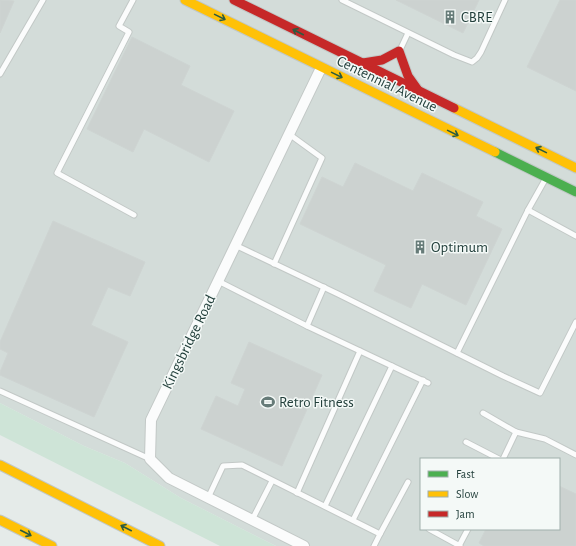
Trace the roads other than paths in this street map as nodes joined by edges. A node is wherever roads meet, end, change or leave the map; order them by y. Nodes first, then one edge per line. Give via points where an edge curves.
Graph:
1 (43, 0) edge
2 (133, 0) edge
3 (185, 0) edge
4 (234, 0) edge
5 (342, 0) edge
6 (505, 0) edge
7 (408, 33) junction
8 (399, 51) junction
9 (361, 63) junction
10 (321, 68) junction
11 (0, 74) edge
12 (419, 90) junction
13 (289, 134) junction
14 (576, 168) edge
15 (546, 178) junction
16 (576, 192) edge
17 (528, 210) junction
18 (134, 215) dead end
19 (576, 236) edge
20 (235, 245) junction
21 (274, 264) junction
22 (218, 281) junction
23 (324, 288) junction
24 (576, 322) edge
25 (307, 326) junction
26 (360, 351) junction
27 (457, 353) junction
28 (392, 366) junction
29 (423, 380) junction
30 (428, 383) dead end
31 (0, 391) edge
32 (483, 413) dead end
33 (516, 432) junction
34 (466, 442) dead end
35 (576, 455) edge
36 (497, 458) edge
37 (503, 458) edge
38 (150, 459) junction
39 (0, 465) edge
40 (272, 480) junction
41 (408, 482) dead end
42 (297, 492) junction
43 (208, 498) junction
44 (325, 506) junction
45 (0, 520) edge
46 (252, 520) junction
47 (353, 520) junction
48 (431, 530) edge
49 (467, 530) edge
50 (380, 534) junction
51 (52, 546) edge
52 (160, 546) edge
53 (304, 546) edge
54 (374, 546) edge
55 (459, 546) edge

1 - 11 lane
2 - 18 lane via 119,26 129,32 57,173
3 -> 10 main road, Centennial Avenue
9 -> 4 main road, Centennial Avenue
5 - 7 lane
6 - 7 lane via 481,52 472,62
7 - 8 lane
8 - 9 main road via 377,63
8 - 12 main road via 408,76
9 - 12 main road, Centennial Avenue
10 - 13 street, Kingsbridge Road
10 -> 15 main road, Centennial Avenue
14 -> 12 main road, Centennial Avenue
13 - 20 street, Kingsbridge Road
13 - 21 lane via 322,158
15 - 16 main road, Centennial Avenue
15 - 17 lane
17 - 19 lane
17 - 27 lane
20 - 21 lane
20 - 22 street, Kingsbridge Road
21 - 23 lane
22 - 25 lane
22 - 38 street, Kingsbridge Road via 151,420
23 - 25 lane
23 - 27 lane
24 - 27 lane via 540,393
25 - 26 lane
26 - 28 lane
26 - 42 lane
28 - 29 lane
28 - 44 lane
29 - 30 lane
29 - 47 lane
31 - 38 lane
32 - 33 lane
33 - 35 lane via 545,439
33 - 37 lane
34 - 36 lane
38 - 43 street via 169,478
52 -> 39 main road
40 - 42 lane
40 - 43 lane via 242,465 223,466
40 - 46 lane
41 - 50 lane
42 - 44 lane
43 - 46 street
44 - 47 lane
45 -> 51 main road
46 - 53 street
47 - 50 lane
48 - 55 lane
49 - 55 lane
50 - 54 lane

